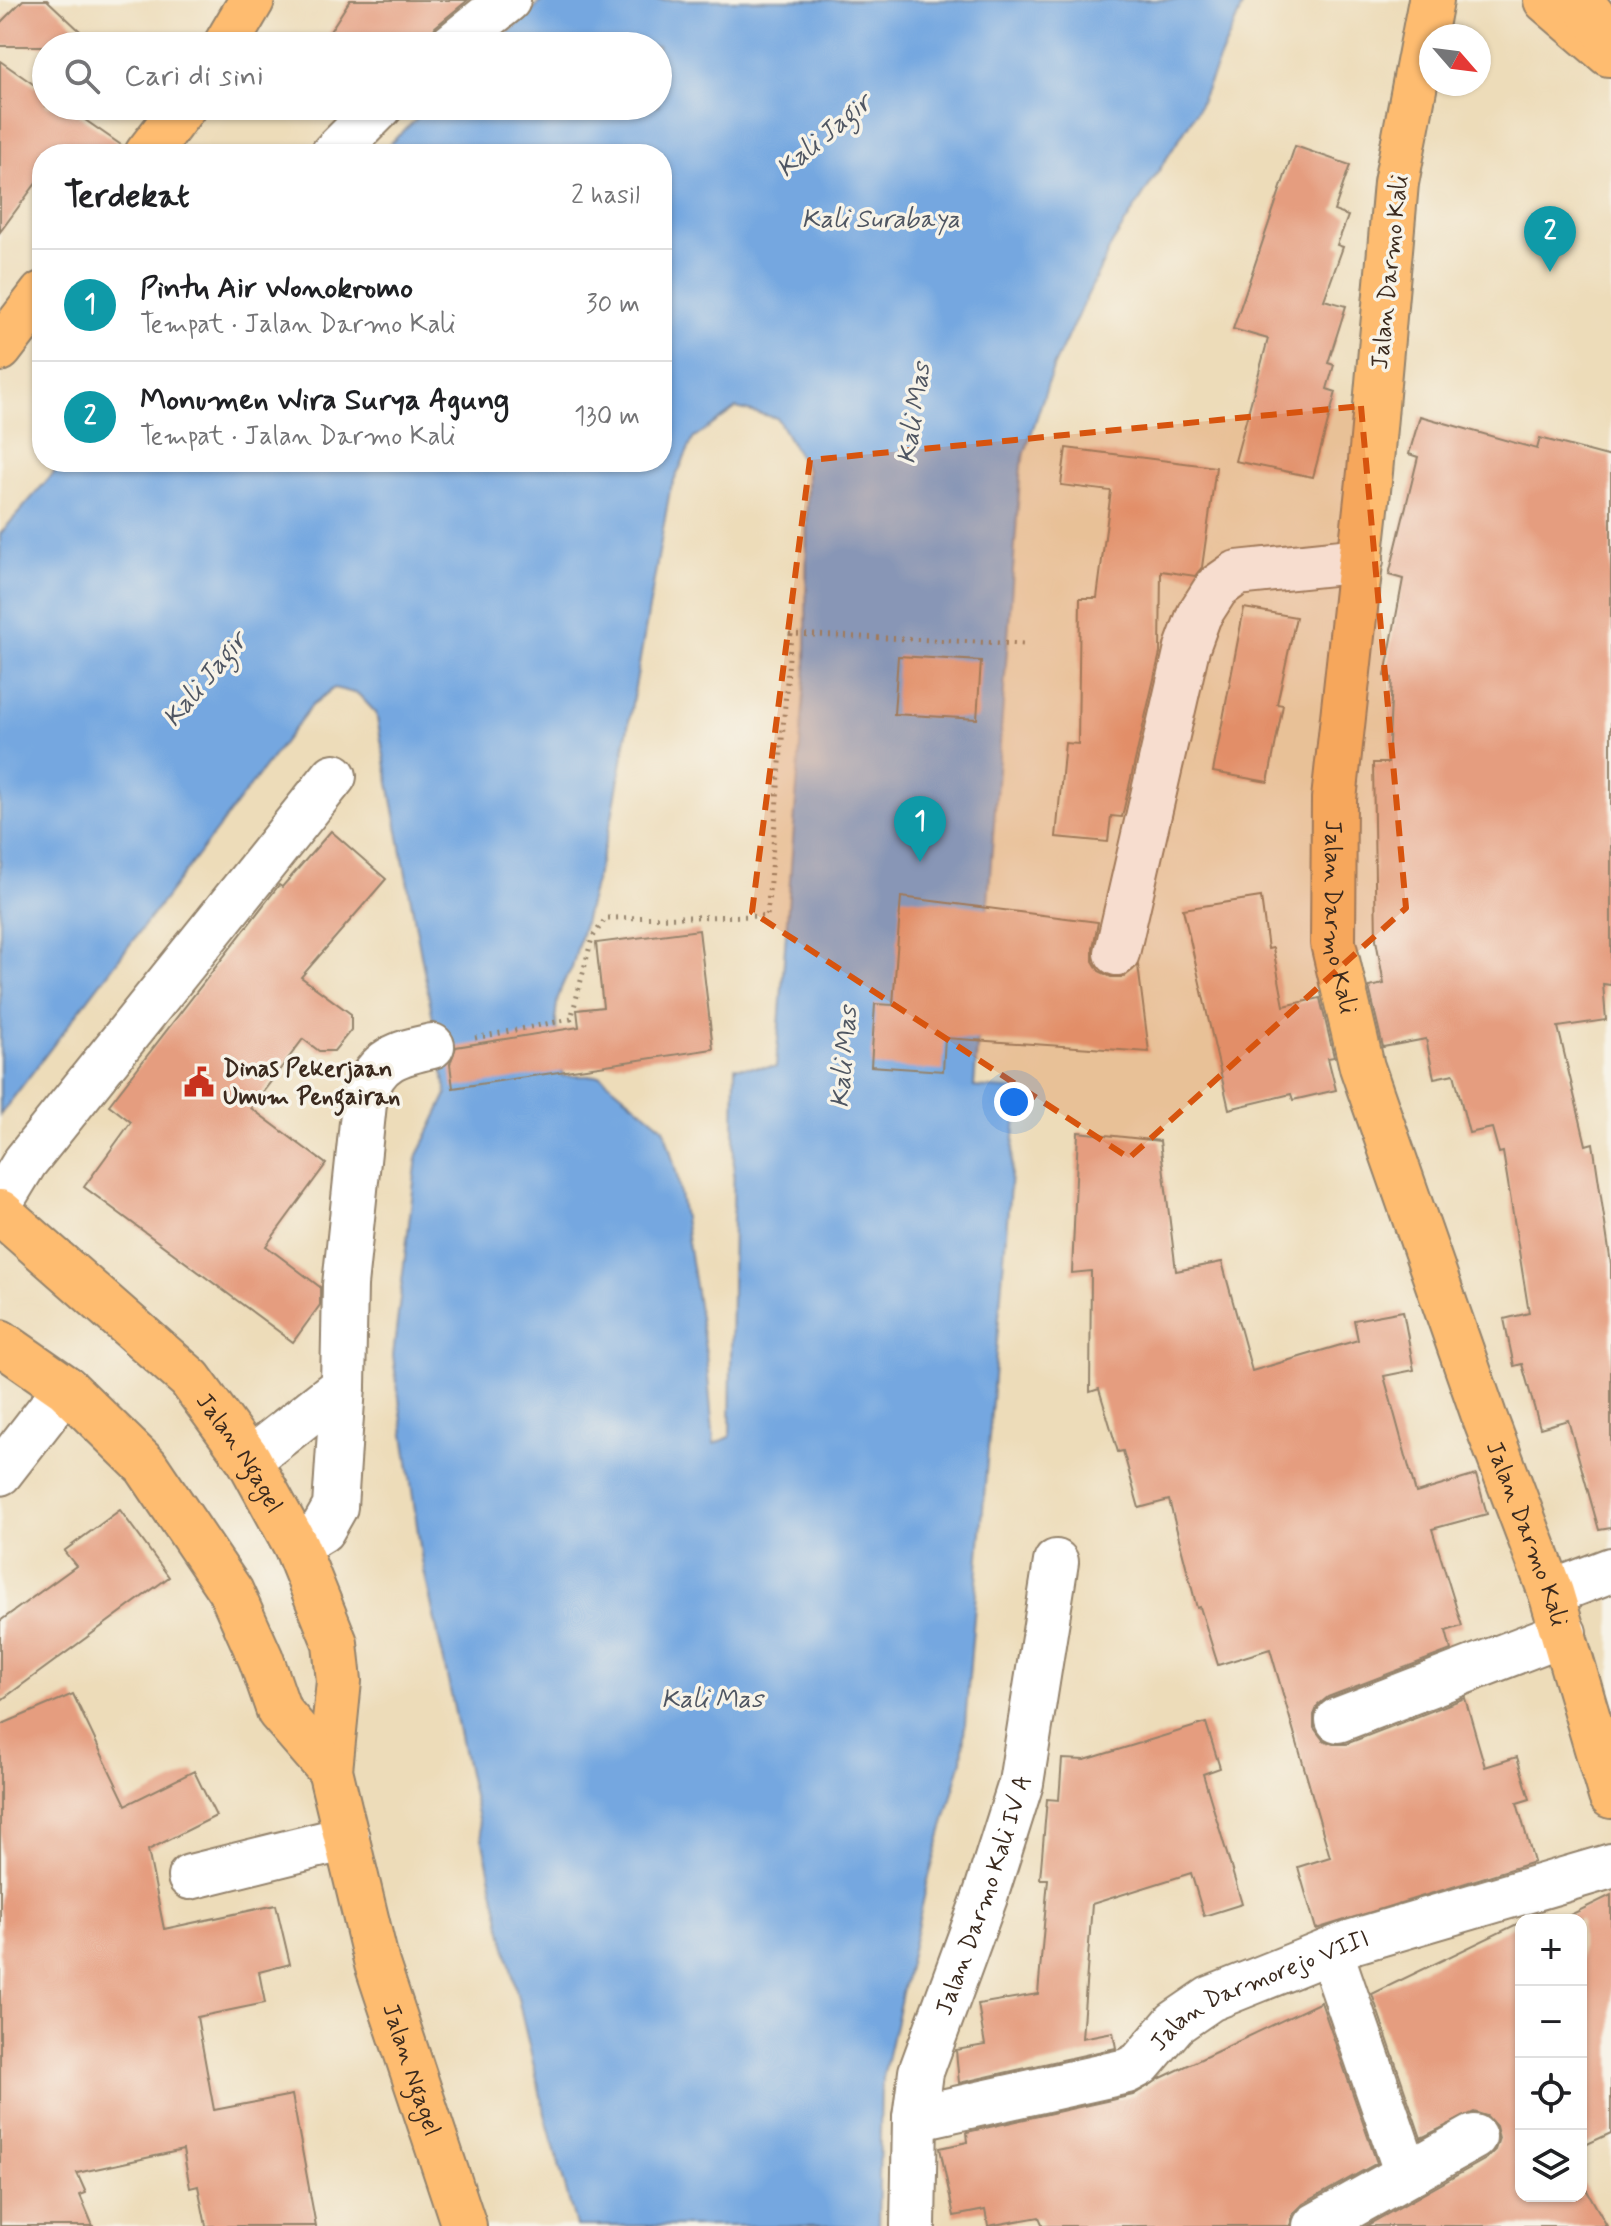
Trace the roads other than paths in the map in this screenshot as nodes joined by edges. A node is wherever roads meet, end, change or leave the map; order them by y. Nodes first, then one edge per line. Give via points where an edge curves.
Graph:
1 (252, 0) edge
2 (508, 0) edge
3 (1431, 0) edge
4 (1546, 0) edge
5 (1580, 0) edge
6 (233, 32) edge
7 (468, 32) edge
8 (1611, 39) edge
9 (1611, 55) edge
10 (173, 120) edge
11 (367, 120) edge
12 (155, 144) edge
13 (343, 144) edge
14 (32, 307) edge
15 (0, 349) edge
16 (1361, 560) junction
17 (334, 776) dead end
18 (1117, 953) dead end
19 (432, 1046) road end
20 (0, 1203) edge
21 (0, 1212) edge
22 (0, 1342) edge
23 (343, 1386) junction
24 (66, 1388) junction
25 (249, 1460) junction
26 (0, 1473) edge
27 (296, 1546) junction
28 (1056, 1562) dead end
29 (1607, 1584) edge
30 (1557, 1613) junction
31 (1338, 1720) dead end
32 (330, 1770) junction
33 (1611, 1796) edge
34 (347, 1838) junction
35 (1611, 1866) edge
36 (190, 1877) dead end
37 (1331, 1953) junction
38 (915, 2118) junction
39 (1474, 2137) dead end
40 (1407, 2174) junction
41 (464, 2226) edge
42 (913, 2226) edge
43 (1315, 2226) edge

1 - 6 main road
2 - 7 street
3 - 16 main road, Jalan Darmo Kali via 1396,183
4 - 9 main road
5 - 8 main road
10 - 12 main road
11 - 13 street
14 - 15 main road
16 - 18 street via 1237,573 1217,587 1199,615
16 - 30 main road, Jalan Darmo Kali via 1334,799 1333,943 1362,1067
17 - 20 street via 25,1162
19 - 23 street via 383,1062 365,1094 345,1285
21 - 25 main road, Jalan Ngagel via 190,1379
22 - 24 main road, Jalan Ngagel
23 - 25 street
23 - 27 street via 335,1507 322,1530
24 - 26 street
24 - 32 main road, Jalan Ngagel via 146,1466 231,1592 279,1711
25 - 27 main road, Jalan Ngagel
27 - 32 main road, Jalan Ngagel via 335,1643 339,1681
28 - 38 street, Jalan Darmo Kali IV A via 1021,1783 930,2044
29 - 30 street
30 - 31 street
30 - 33 main road, Jalan Darmo Kali
32 - 34 main road, Jalan Ngagel
34 - 36 street
34 - 41 main road, Jalan Ngagel via 377,1964
35 - 37 street, Jalan Darmorejo VIII via 1352,1942
37 - 38 street, Jalan Darmorejo VIII via 1192,2008 1140,2064 1127,2071
37 - 40 street
38 - 42 street, Jalan Darmo Kali IV A
39 - 40 street
40 - 43 street

